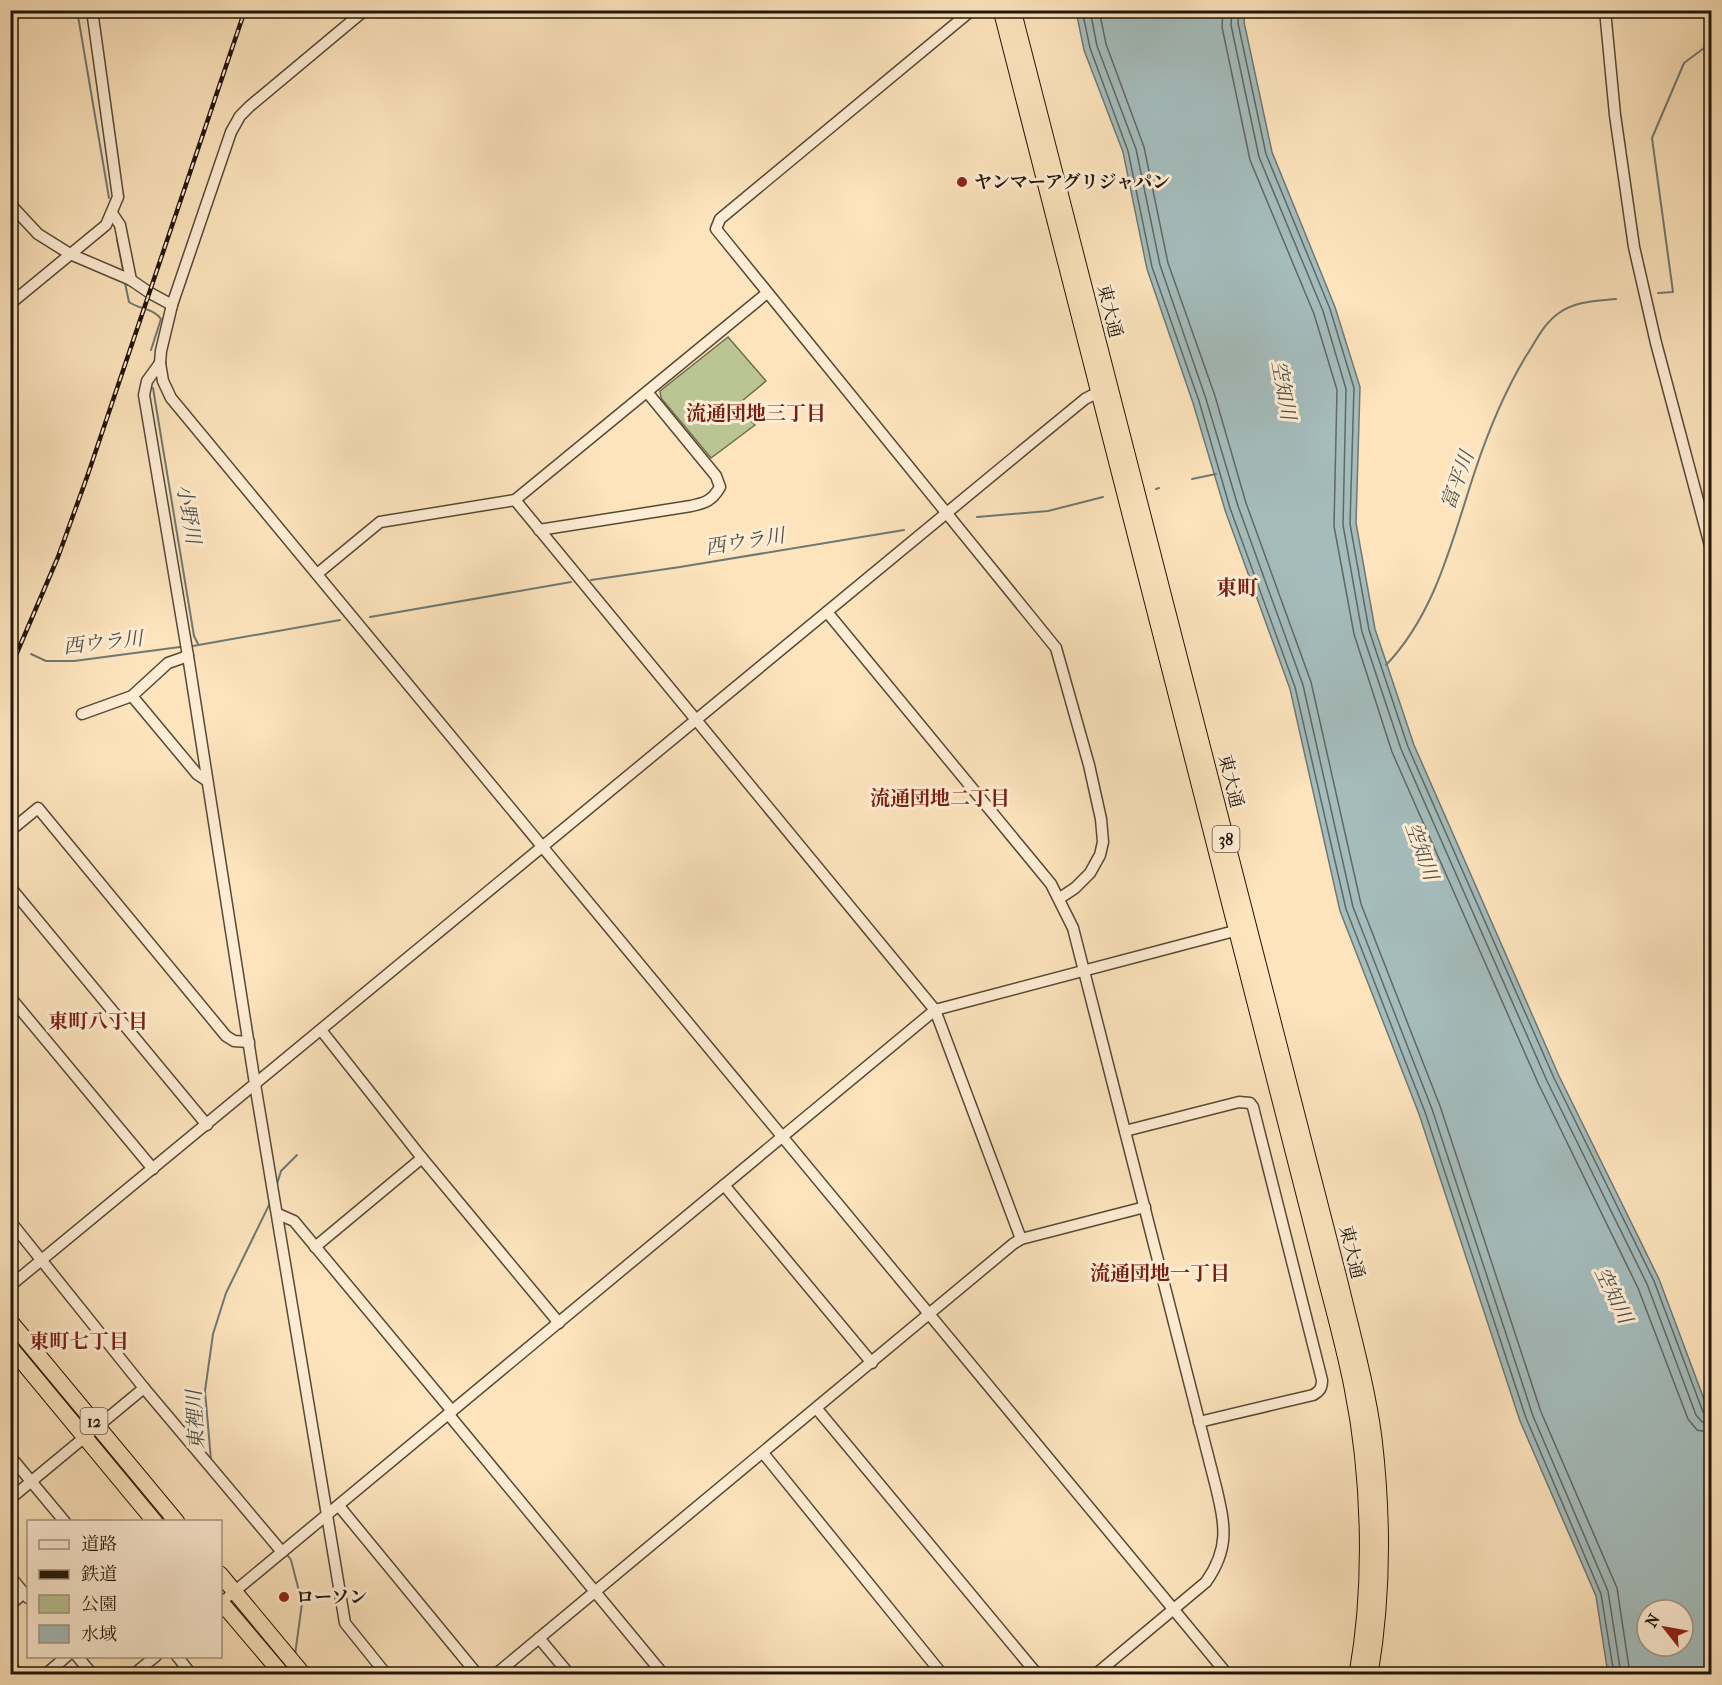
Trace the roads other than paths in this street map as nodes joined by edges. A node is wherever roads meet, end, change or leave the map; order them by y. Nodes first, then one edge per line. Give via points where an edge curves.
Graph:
1 (92, 10) edge
2 (365, 10) edge
3 (972, 10) edge
4 (1001, 10) edge
5 (1013, 10) edge
6 (1605, 10) edge
7 (10, 204) edge
8 (112, 213) junction
9 (70, 254) junction
10 (132, 280) junction
11 (767, 293) junction
12 (10, 304) edge
13 (172, 305) junction
14 (160, 363) junction
15 (1104, 389) junction
16 (647, 392) junction
17 (515, 500) junction
18 (947, 512) junction
19 (539, 530) junction
20 (1712, 553) edge
21 (317, 574) junction
22 (827, 612) junction
23 (188, 656) junction
24 (132, 696) junction
25 (82, 714) dead end
26 (696, 720) junction
27 (206, 780) junction
28 (10, 831) edge
29 (543, 846) junction
30 (10, 887) edge
31 (1060, 898) junction
32 (1242, 929) junction
33 (1084, 970) junction
34 (10, 997) edge
35 (934, 1010) junction
36 (321, 1030) junction
37 (249, 1042) junction
38 (255, 1084) junction
39 (207, 1125) junction
40 (1125, 1131) junction
41 (783, 1137) junction
42 (422, 1158) junction
43 (153, 1169) junction
44 (724, 1185) junction
45 (1145, 1207) junction
46 (278, 1214) junction
47 (10, 1221) edge
48 (1021, 1239) junction
49 (315, 1247) junction
50 (42, 1260) junction
51 (10, 1286) edge
52 (930, 1314) junction
53 (10, 1321) edge
54 (559, 1323) junction
55 (10, 1347) edge
56 (872, 1363) junction
57 (144, 1388) junction
58 (817, 1409) junction
59 (451, 1413) junction
60 (1199, 1422) junction
61 (99, 1427) junction
62 (86, 1436) junction
63 (763, 1454) junction
64 (10, 1456) edge
65 (32, 1481) junction
66 (10, 1499) edge
67 (339, 1506) junction
68 (328, 1515) junction
69 (64, 1520) edge
70 (154, 1520) edge
71 (176, 1520) edge
72 (282, 1552) junction
73 (10, 1576) edge
74 (222, 1576) edge
75 (236, 1592) junction
76 (595, 1592) junction
77 (26, 1595) edge
78 (222, 1601) edge
79 (222, 1603) edge
80 (10, 1605) edge
81 (1173, 1609) junction
82 (539, 1638) junction
83 (65, 1658) edge
84 (80, 1658) edge
85 (154, 1658) edge
86 (179, 1658) edge
87 (10, 1665) edge
88 (18, 1674) edge
89 (46, 1674) edge
90 (92, 1674) edge
91 (134, 1674) edge
92 (191, 1674) edge
93 (282, 1674) edge
94 (303, 1674) edge
95 (386, 1674) edge
96 (477, 1674) edge
97 (496, 1674) edge
98 (569, 1674) edge
99 (663, 1674) edge
100 (942, 1674) edge
101 (1036, 1674) edge
102 (1096, 1674) edge
103 (1227, 1674) edge
104 (1357, 1674) edge
105 (1370, 1674) edge

1 - 8 street via 118,197
2 - 13 street via 240,116 231,132
3 - 11 street via 720,219 716,229 719,234
4 - 15 highway, 東大通 / 38
5 - 15 highway, 東大通 / 38
6 - 20 street via 1634,247
7 - 9 street via 39,234
8 - 9 street via 106,225
8 - 10 street via 120,225
9 - 10 street
9 - 12 street
10 - 13 street
11 - 16 street
11 - 18 street
13 - 14 street
14 - 21 street via 171,398
14 - 23 street via 147,381 144,395
15 - 18 street via 1085,399
15 - 32 highway, 東大通 / 38
16 - 17 street
16 - 19 street via 716,476 720,487 716,495 708,502 691,506
17 - 19 street
17 - 21 street via 380,522
18 - 22 street
18 - 31 street via 1050,639 1062,666 1101,819 1102,842 1090,873
19 - 26 street
21 - 29 street
22 - 26 street
22 - 31 street
23 - 24 street via 168,663
23 - 27 street
24 - 25 street
24 - 27 street via 196,774
26 - 29 street
26 - 35 street
27 - 37 street
28 - 37 street via 38,808 226,1036
29 - 36 street
29 - 41 street
30 - 39 street
31 - 33 street
32 - 33 street
32 - 104 highway, 東大通 / 38 via 1352,1388 1362,1454 1367,1549
32 - 105 highway, 東大通 / 38 via 1340,1282 1374,1437 1380,1559
33 - 35 street
33 - 40 street
34 - 43 street
35 - 41 street
35 - 48 street
36 - 38 street
36 - 42 street
37 - 38 street
38 - 39 street
38 - 46 street
39 - 43 street
40 - 45 street
40 - 60 street via 1239,1102 1253,1107 1322,1386 1313,1395
41 - 44 street
41 - 52 street
42 - 49 street
42 - 54 street
43 - 50 street
44 - 54 street
44 - 56 street
45 - 48 street
45 - 60 street
46 - 49 street via 294,1221
46 - 68 street
47 - 50 street
48 - 52 street
49 - 59 street
50 - 51 street
50 - 57 street
52 - 56 street
52 - 81 street
53 - 61 highway, 12
54 - 59 street
55 - 62 highway, 12
56 - 58 street
57 - 61 street
57 - 72 street
58 - 63 street
58 - 101 street
59 - 67 street
59 - 76 street
60 - 81 street via 1224,1523 1222,1552 1206,1582
61 - 62 street
61 - 71 highway, 12
62 - 65 street
62 - 70 highway, 12
63 - 76 street
63 - 100 street
64 - 65 street
65 - 66 street
65 - 69 street
67 - 68 street
67 - 96 street
68 - 72 street
68 - 95 street via 345,1623
72 - 75 street
73 - 77 street
74 - 75 highway
75 - 78 street
75 - 94 highway
76 - 82 street
76 - 99 street
77 - 80 street
79 - 93 highway
81 - 102 street
81 - 103 street
82 - 97 street
82 - 98 street
83 - 89 street
84 - 90 street
85 - 91 street
86 - 92 street
87 - 88 street

